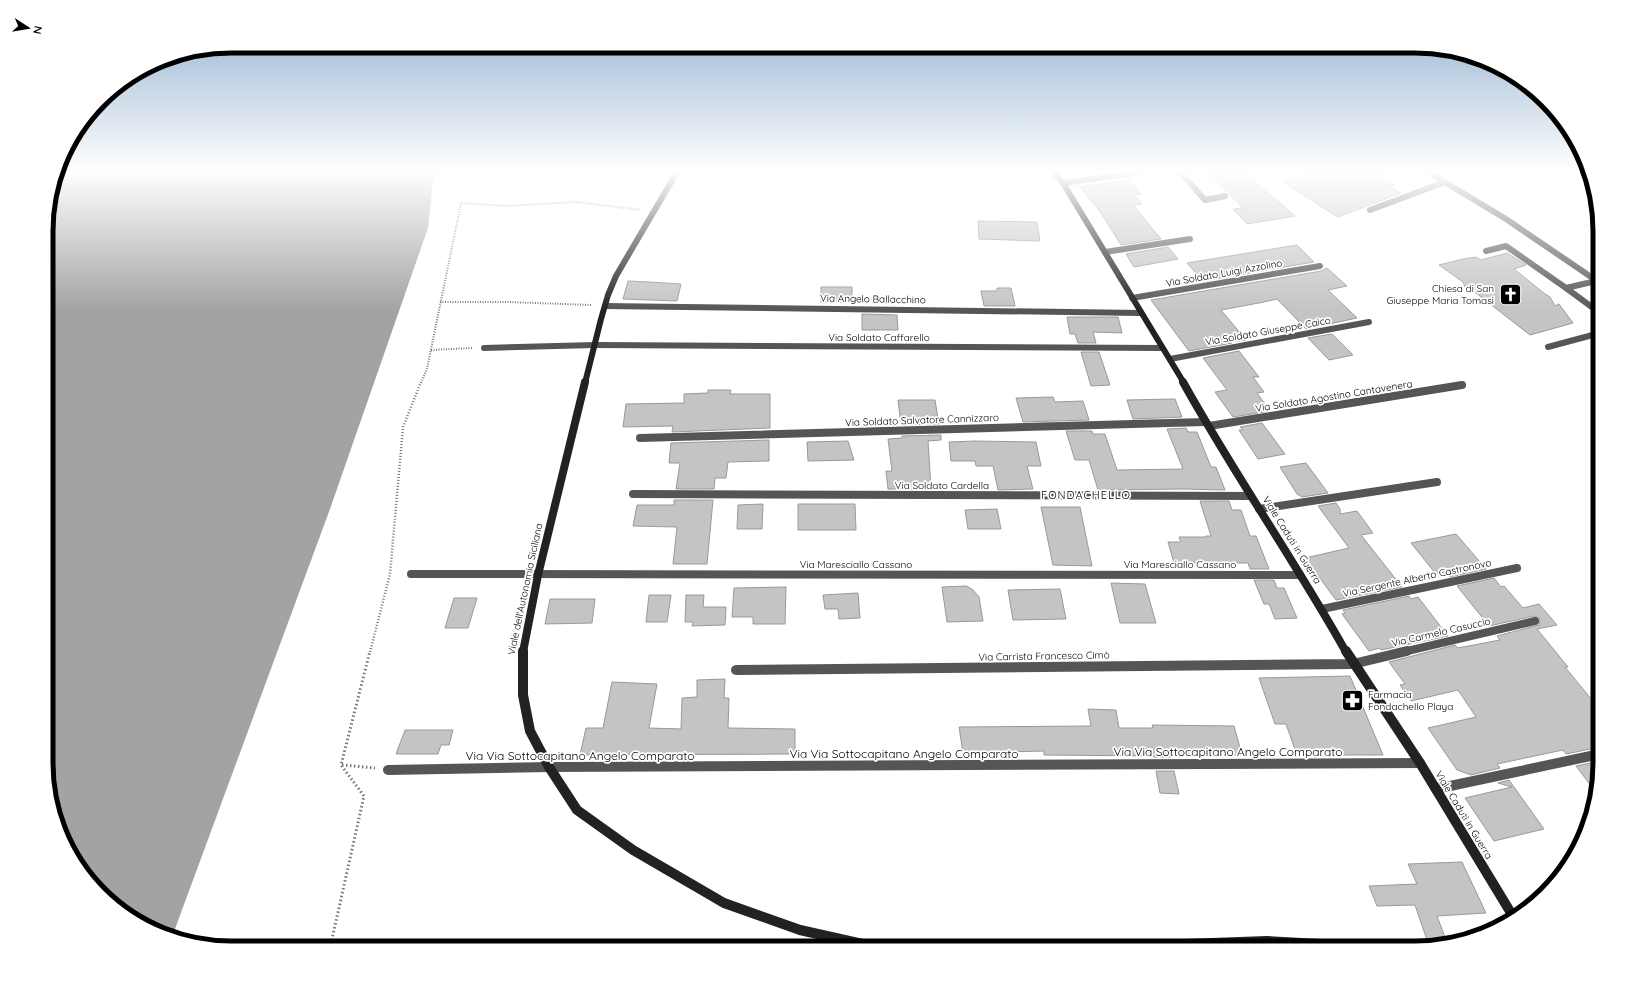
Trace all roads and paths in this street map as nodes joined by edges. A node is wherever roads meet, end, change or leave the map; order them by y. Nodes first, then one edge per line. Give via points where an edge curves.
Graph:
1 (458, 218) edge
2 (650, 218) edge
3 (1085, 218) edge
4 (1505, 218) edge
5 (1190, 239) dead end
6 (1486, 251) dead end
7 (1105, 252) junction
8 (1320, 266) dead end
9 (1593, 279) edge
10 (1593, 283) edge
11 (1566, 288) junction
12 (1132, 298) junction
13 (440, 302) junction
14 (605, 306) junction
15 (1593, 308) edge
16 (1141, 313) junction
17 (1369, 322) dead end
18 (1593, 335) edge
19 (595, 345) junction
20 (1548, 347) dead end
21 (484, 348) joint
22 (1162, 348) junction
23 (431, 350) junction
24 (1170, 359) junction
25 (1462, 385) dead end
26 (1207, 424) junction
27 (640, 438) dead end
28 (1437, 482) dead end
29 (632, 494) dead end
30 (1251, 496) junction
31 (1259, 509) junction
32 (1517, 568) dead end
33 (411, 574) dead end
34 (538, 575) junction
35 (1300, 575) junction
36 (1322, 609) junction
37 (1535, 621) dead end
38 (1353, 664) junction
39 (736, 670) dead end
40 (1593, 755) edge
41 (1420, 763) junction
42 (341, 765) junction
43 (549, 767) junction
44 (388, 770) joint
45 (1436, 789) junction
46 (1511, 913) edge
47 (332, 941) edge
48 (849, 941) edge

1 - 13 path
2 - 14 street, Viale dell'Autonomia Siciliana via 616,276
3 - 7 street, Viale Caduti in Guerra
4 - 9 street
5 - 7 street
6 - 11 street via 1506,246
7 - 12 street, Viale Caduti in Guerra
8 - 12 street, Via Soldato Luigi Azzolino
10 - 11 street
11 - 15 street
12 - 16 street, Viale Caduti in Guerra
13 - 14 path
13 - 23 path
14 - 16 street, Via Angelo Ballacchino
14 - 19 street, Viale dell'Autonomia Siciliana
16 - 22 street, Viale Caduti in Guerra
17 - 24 street, Via Soldato Giuseppe Caico
18 - 20 street
19 - 21 street, Via Soldato Caffarello
19 - 22 street, Via Soldato Caffarello
19 - 34 street, Viale dell'Autonomia Siciliana
21 - 23 path
22 - 24 street, Viale Caduti in Guerra
23 - 42 path via 427,369 403,426 390,574
24 - 26 street, Viale Caduti in Guerra
25 - 26 street, Via Soldato Agostino Cantavenera
26 - 27 street, Via Soldato Salvatore Cannizzaro
26 - 30 street, Viale Caduti in Guerra
28 - 31 street
29 - 30 street, Via Soldato Cardella
30 - 31 street, Viale Caduti in Guerra
31 - 35 street, Viale Caduti in Guerra
32 - 36 street, Via Sergente Alberto Castronovo
33 - 34 street, Via Maresciallo Cassano
34 - 35 street, Via Maresciallo Cassano
34 - 43 street, Viale dell'Autonomia Siciliana via 522,655 523,695 530,731
35 - 36 street, Viale Caduti in Guerra
36 - 38 street, Viale Caduti in Guerra
37 - 38 street, Via Carmelo Casuccio
38 - 39 street, Via Carrista Francesco Cimò
38 - 41 street, Viale Caduti in Guerra
40 - 45 street
41 - 43 street, Via Via Sottocapitano Angelo Comparato
41 - 45 street, Viale Caduti in Guerra
42 - 44 path
42 - 47 path via 364,796
43 - 44 street, Via Via Sottocapitano Angelo Comparato
43 - 48 street, Viale dell'Autonomia Siciliana via 577,810 633,850 724,903 800,930
45 - 46 street, Viale Caduti in Guerra

